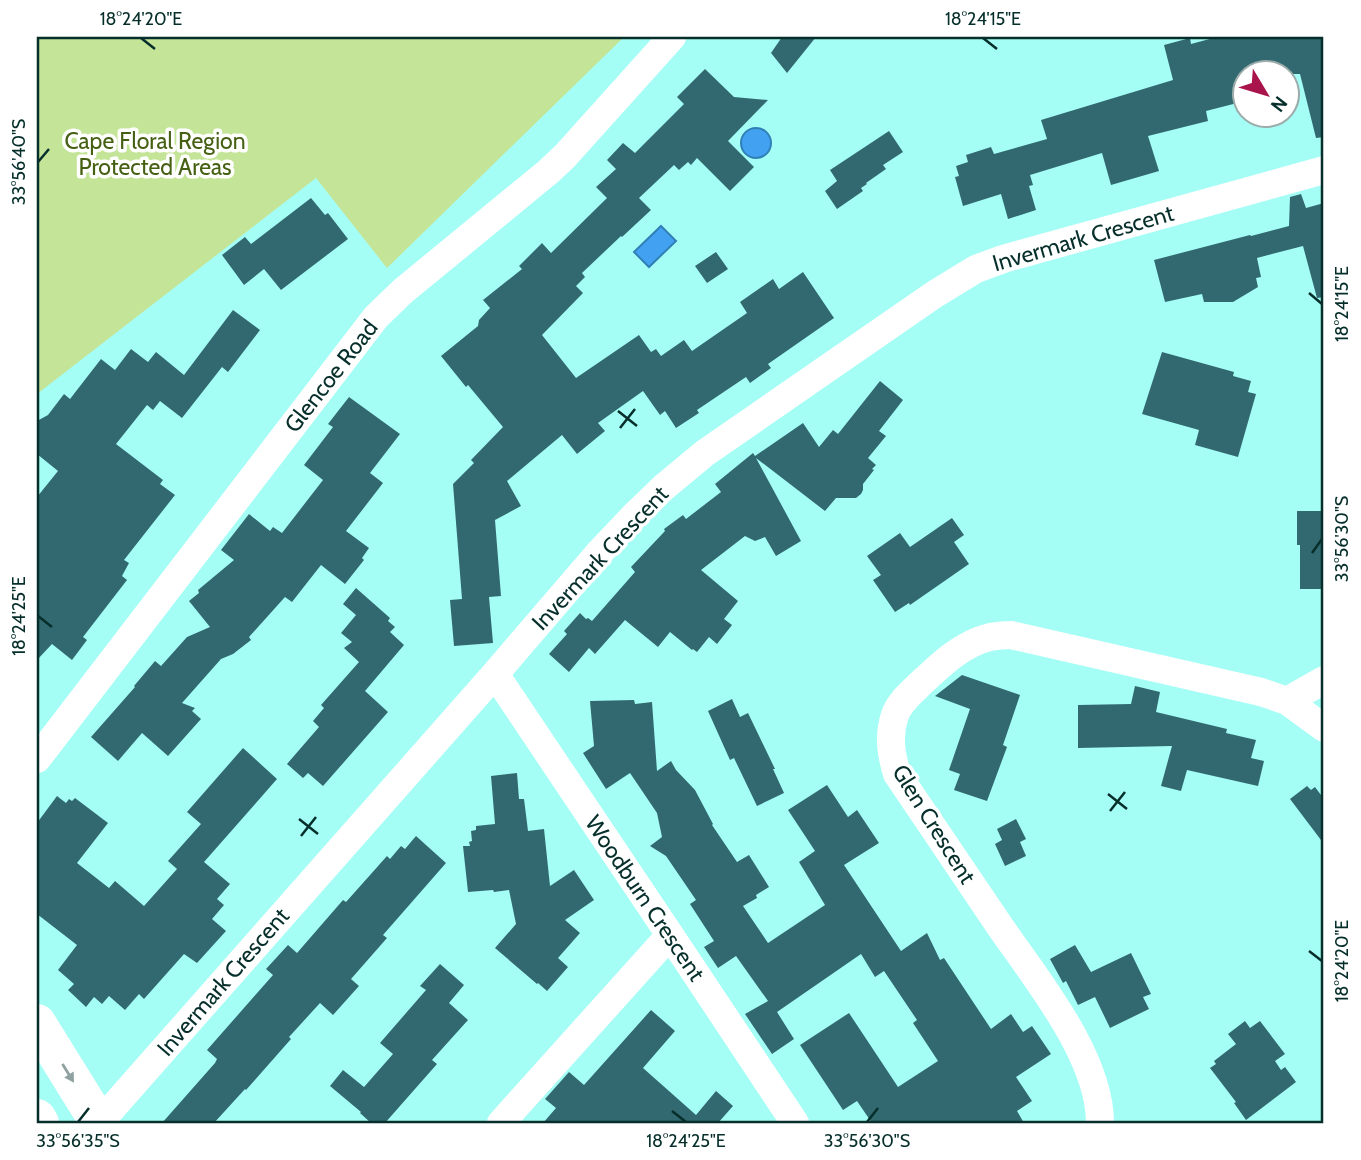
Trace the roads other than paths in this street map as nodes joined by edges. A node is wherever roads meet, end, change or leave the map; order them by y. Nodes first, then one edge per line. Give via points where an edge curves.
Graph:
1 (673, 37) edge
2 (1324, 170) edge
3 (495, 674) junction
4 (1324, 680) edge
5 (1287, 701) junction
6 (1324, 728) edge
7 (37, 759) edge
8 (670, 935) junction
9 (37, 1023) edge
10 (37, 1118) edge
11 (40, 1123) edge
12 (99, 1123) edge
13 (501, 1123) edge
14 (795, 1123) edge
15 (1100, 1123) edge

1 - 7 street, Glencoe Road via 565,156 376,317
2 - 3 street, Invermark Crescent via 976,269 705,453 664,487 598,554
3 - 8 street, Woodburn Crescent
3 - 12 street, Invermark Crescent
4 - 5 street
5 - 6 street, Glen Crescent
5 - 15 street, Glen Crescent via 1011,635 989,637 942,662 895,713 891,752 897,774 1062,1018 1086,1063
8 - 13 street
8 - 14 street, Woodburn Crescent
9 -> 12 street
10 - 11 street

